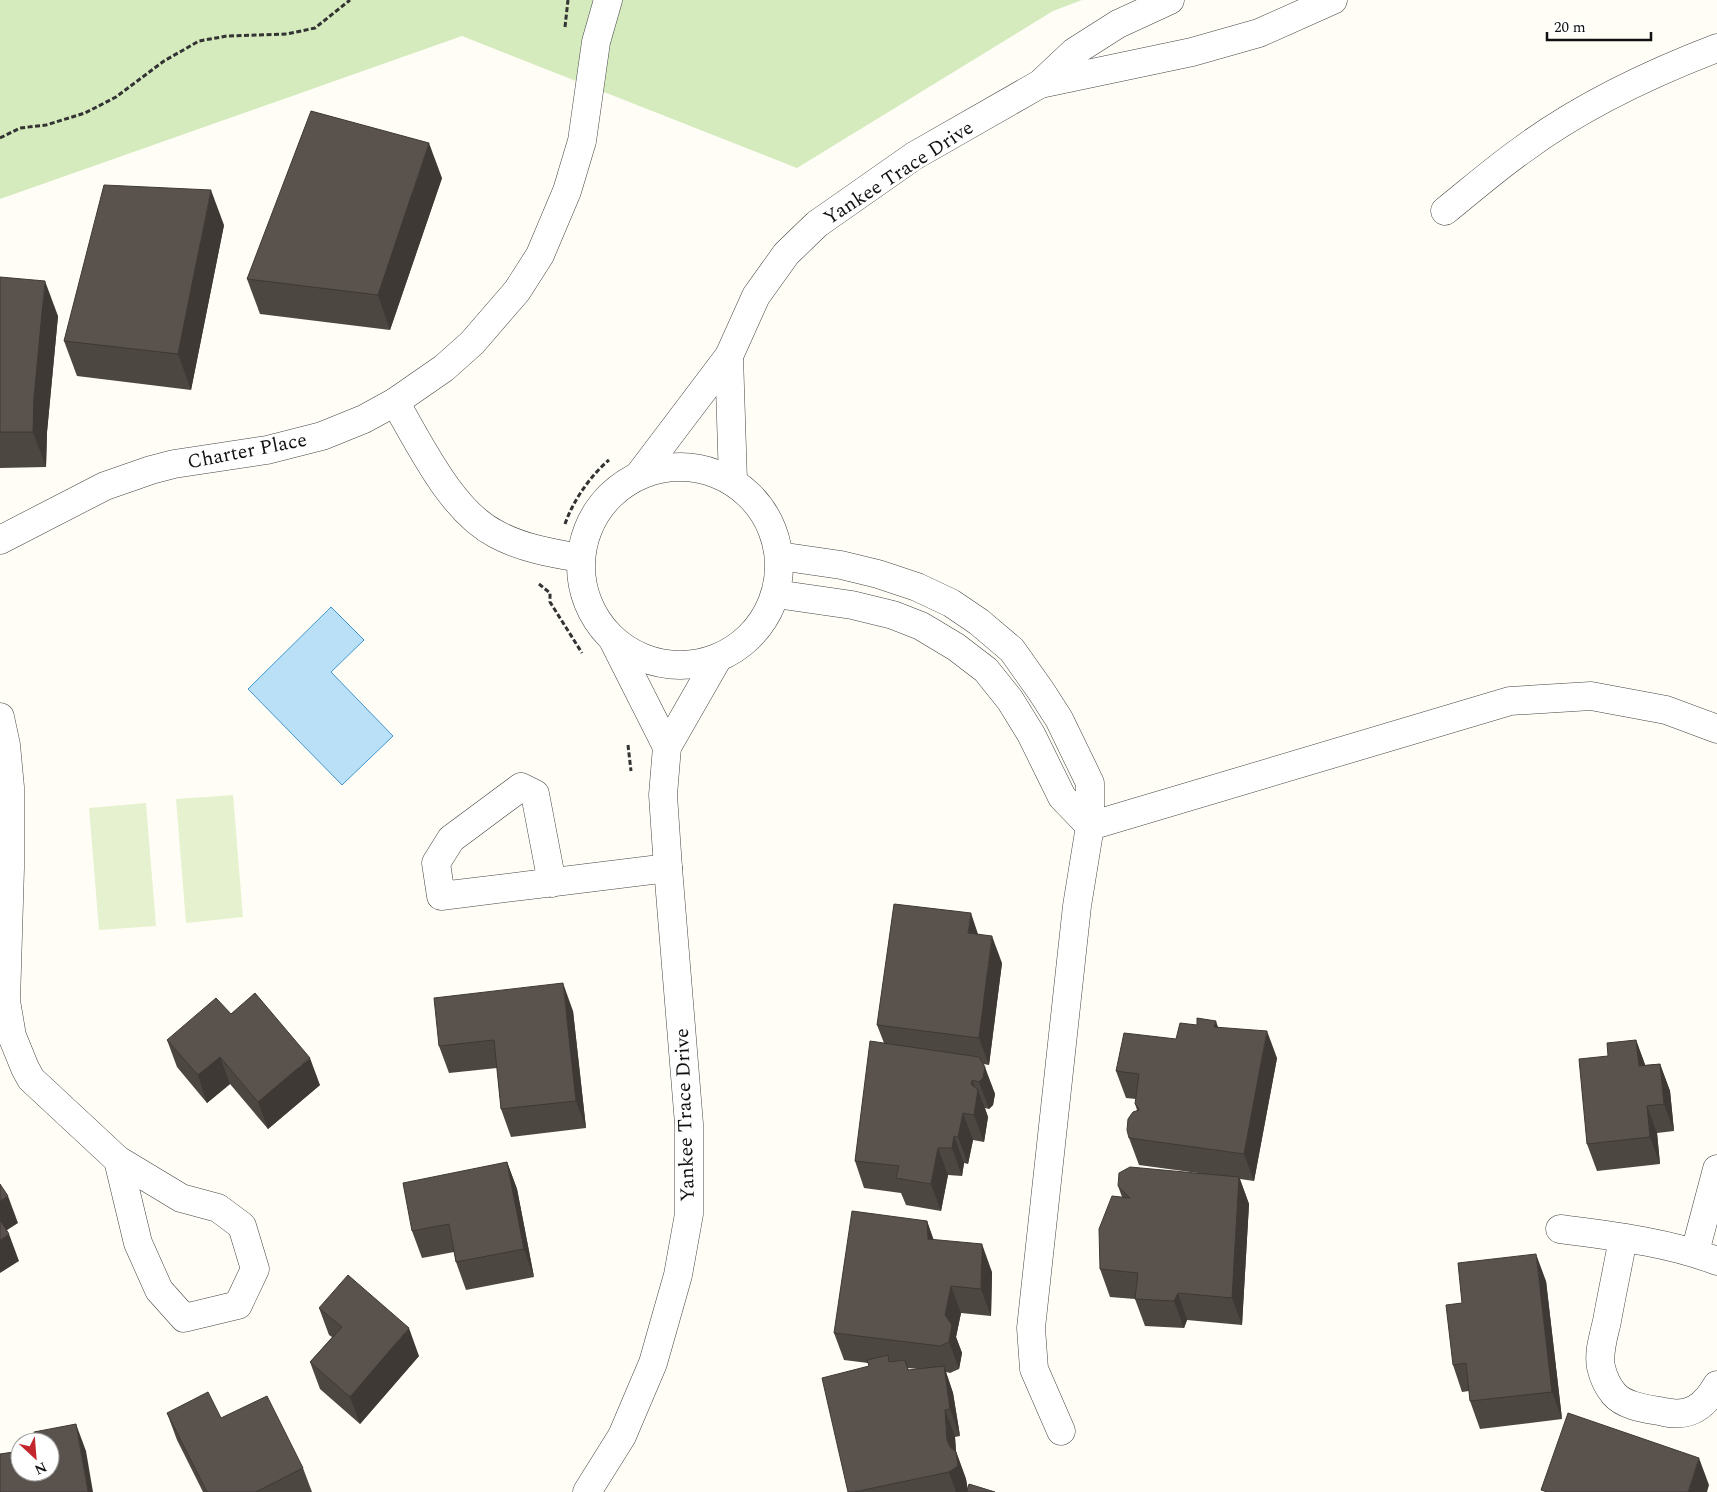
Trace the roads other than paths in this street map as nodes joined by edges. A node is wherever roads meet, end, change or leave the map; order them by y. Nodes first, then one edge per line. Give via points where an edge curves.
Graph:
1 (608, 0) edge
2 (1170, 0) edge
3 (1333, 0) edge
4 (1717, 48) edge
5 (1040, 84) junction
6 (1444, 211) dead end
7 (729, 356) junction
8 (396, 402) junction
9 (639, 475) junction
10 (733, 480) junction
11 (0, 540) edge
12 (779, 556) junction
13 (580, 558) junction
14 (776, 594) junction
15 (614, 641) junction
16 (718, 658) junction
17 (0, 717) edge
18 (1717, 729) edge
19 (667, 747) junction
20 (1090, 826) junction
21 (668, 868) junction
22 (552, 883) junction
23 (118, 1160) junction
24 (1717, 1169) edge
25 (1560, 1229) dead end
26 (1623, 1238) junction
27 (1706, 1256) edge
28 (1717, 1385) edge
29 (1062, 1431) dead end
30 (587, 1492) edge

1 - 8 street, Charter Place via 596,42 582,141 567,191 540,255 517,291 472,342 444,368
2 - 5 street, Yankee Trace Drive via 1118,24 1074,52
3 - 5 street, Yankee Trace Drive via 1249,36 1192,52
4 - 6 street via 1666,67 1580,112 1522,149
5 - 7 street, Yankee Trace Drive via 914,156 817,224 786,254 756,296
7 - 9 street, Yankee Trace Drive
7 - 10 street, Yankee Trace Drive
8 - 11 street, Charter Place via 322,436 267,450 174,464 115,482
8 - 13 street via 445,488 477,521 495,534 533,549
9 - 10 street, Yankee Trace Drive via 670,466 703,468
9 - 13 street, Yankee Trace Drive via 616,489 598,508 586,532
10 - 12 street, Yankee Trace Drive via 765,512
12 - 14 street, Yankee Trace Drive
12 - 20 street via 841,565 917,587 979,622 1012,650 1059,719 1090,783
13 - 15 street, Yankee Trace Drive via 582,589 594,618
14 - 16 street, Yankee Trace Drive via 757,628 743,643
14 - 20 street via 852,605 893,615 921,626 956,647 986,670 1010,700 1062,797
15 - 16 street, Yankee Trace Drive via 637,656 664,665 691,666
15 - 19 street, Yankee Trace Drive
16 - 19 street, Yankee Trace Drive
17 - 23 street via 10,787 6,1001 12,1036 31,1079
18 - 20 street via 1666,710 1591,696 1510,701
19 - 21 street, Yankee Trace Drive via 664,795
20 - 29 street via 1077,906 1031,1328 1034,1369
21 - 22 street
21 - 30 street, Yankee Trace Drive via 689,1124 688,1214 678,1274 653,1363 622,1436
22 - 22 street via 441,896 436,863 451,839 521,787 535,794
23 - 23 street via 138,1243 159,1290 184,1318 238,1305 255,1269 242,1226 218,1208 182,1198
24 - 27 street
25 - 26 street
26 - 27 street
26 - 28 street via 1602,1346 1601,1366 1615,1395 1628,1404 1668,1413 1685,1413 1705,1403

